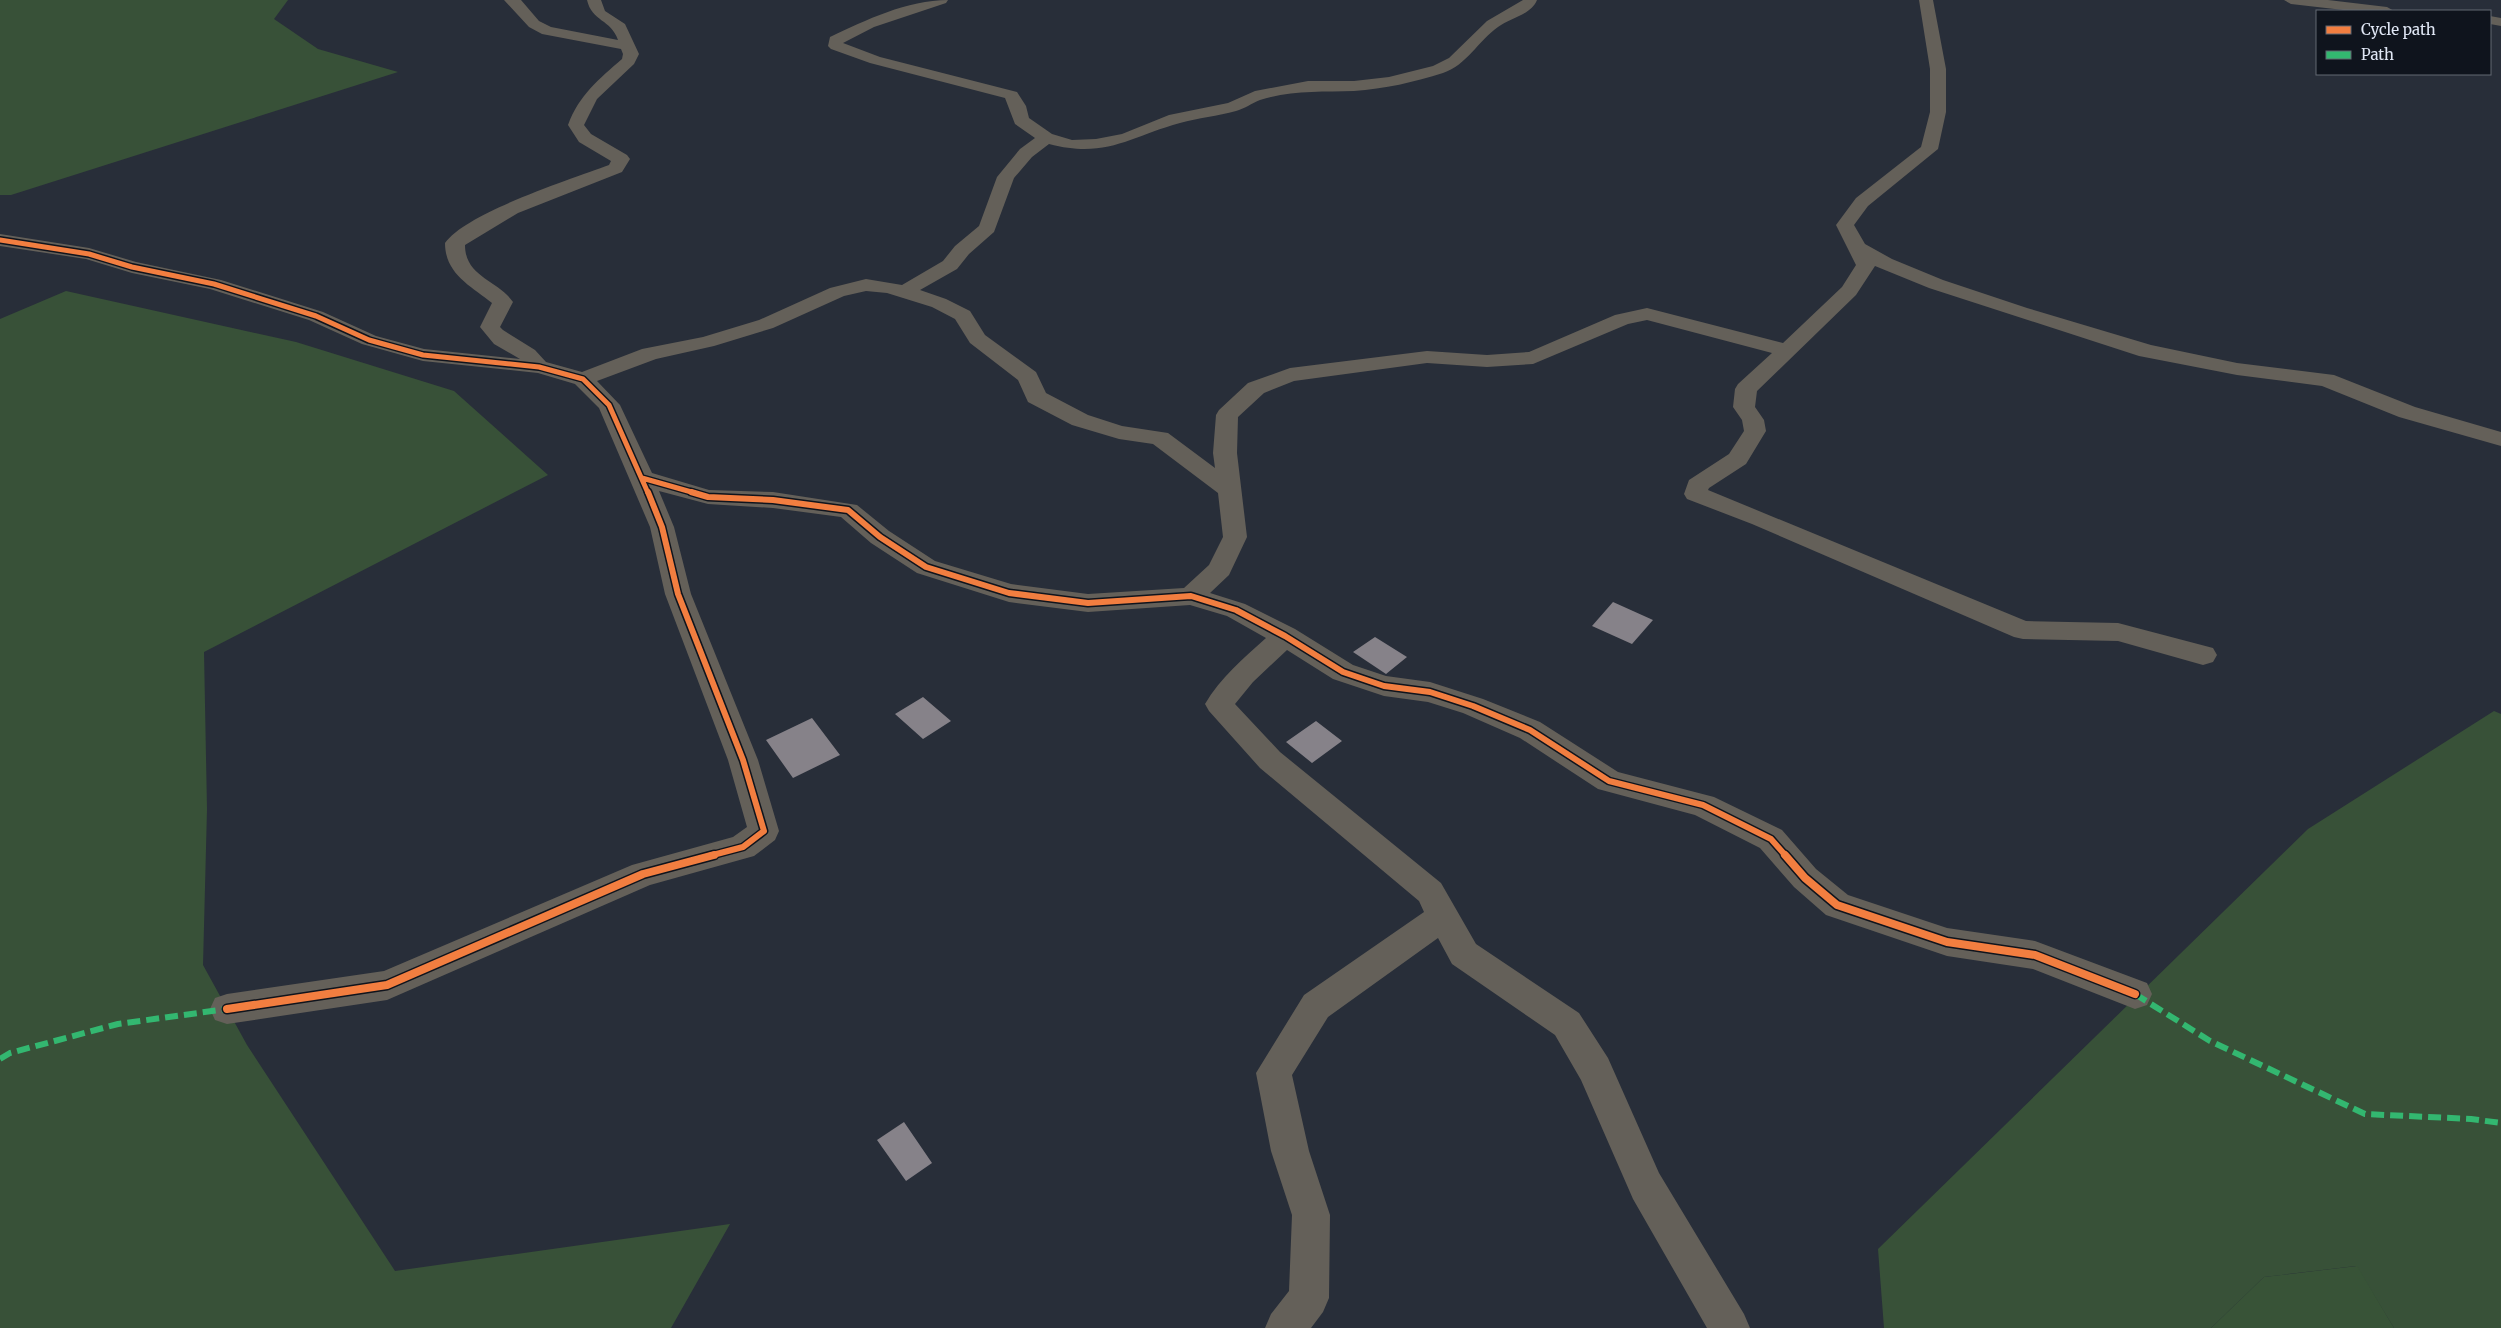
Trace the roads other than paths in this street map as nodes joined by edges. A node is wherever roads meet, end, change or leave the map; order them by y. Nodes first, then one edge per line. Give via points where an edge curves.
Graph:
1 (511, 0) edge
2 (594, 0) edge
3 (941, 0) edge
4 (1530, 0) edge
5 (1926, 0) edge
6 (2291, 0) edge
7 (2378, 10) edge
8 (627, 46) junction
9 (1046, 138) junction
10 (0, 240) edge
11 (1858, 248) junction
12 (904, 292) junction
13 (1786, 350) junction
14 (539, 367) junction
15 (583, 379) junction
16 (2501, 440) edge
17 (642, 478) junction
18 (1231, 492) junction
19 (1191, 596) junction
20 (1285, 636) junction
21 (2204, 655) dead end
22 (1444, 916) junction
23 (2135, 994) dead end
24 (227, 1008) dead end
25 (1285, 1328) edge
26 (1730, 1328) edge

1 - 8 street via 534,24 547,31
2 - 8 street via 595,9 618,25
3 - 9 street via 869,24 835,40 836,46 875,60 1011,96 1018,106 1021,120
4 - 9 street via 1528,5 1492,24 1454,61 1439,69 1389,82 1308,86 1255,96 1233,107 1175,119 1126,138 1096,144 1072,145
5 - 11 street via 1938,69 1938,112 1929,148 1862,202 1845,225
6 - 7 street
8 - 14 street via 632,54 630,61 596,87 581,108 576,124 584,138 621,159 616,168 514,208 473,228 455,243 453,256 466,275 503,302 490,327 496,338 532,356
9 - 12 street via 1026,153 1006,177 987,228 962,250 950,266
10 - 14 street via 89,254 132,267 214,284 316,316 368,340 423,355
11 - 13 street via 1866,265 1848,292
11 - 16 street via 1936,284 2147,351 2237,369 2326,380 2407,412
12 - 15 street via 889,287 866,286 837,292 766,324 707,342 650,354
12 - 18 street via 963,315 976,339 1028,377 1036,397 1080,420 1119,432 1160,438
13 - 18 street via 1646,314 1622,320 1533,358 1486,361 1426,357 1290,375 1256,388 1226,415 1225,453
13 - 21 street via 1746,389 1744,408 1753,420 1755,431 1738,459 1697,485 1696,494 2023,630 2118,632
14 - 15 street
15 - 17 street via 609,405
17 - 19 street via 708,497 773,500 848,510 880,537 926,567 1009,593 1088,603
17 - 24 street via 662,527 678,594 743,760 764,830 743,847 643,874 387,985
18 - 19 street via 1235,536 1220,569
19 - 20 street via 1236,610
20 - 22 street via 1243,675 1219,704 1270,760 1430,892
20 - 23 street via 1342,672 1384,686 1430,692 1473,706 1530,730 1609,782 1702,805 1771,838 1805,878 1837,905 1947,942 2035,955
22 - 25 street via 1316,1006 1274,1073 1290,1151 1311,1216 1309,1298
22 - 26 street via 1464,954 1567,1024 1595,1070 1646,1186

